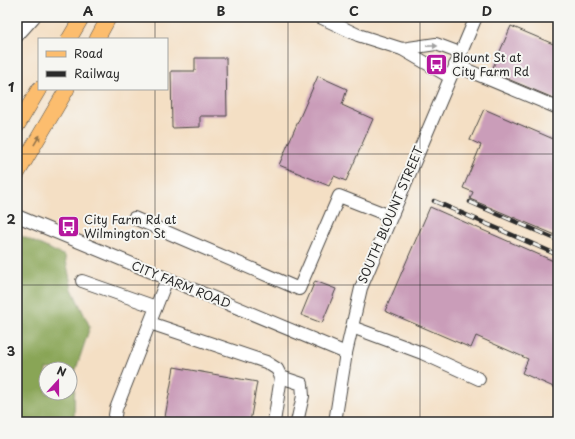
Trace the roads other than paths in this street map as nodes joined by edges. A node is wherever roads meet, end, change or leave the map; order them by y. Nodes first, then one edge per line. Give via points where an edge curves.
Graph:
1 (34, 17) edge
2 (82, 17) edge
3 (109, 17) edge
4 (320, 17) edge
5 (476, 17) edge
6 (17, 36) edge
7 (70, 38) edge
8 (98, 38) edge
9 (402, 49) junction
10 (460, 53) junction
11 (455, 65) junction
12 (450, 77) junction
13 (38, 90) edge
14 (66, 90) edge
15 (558, 108) edge
16 (17, 126) edge
17 (17, 174) edge
18 (17, 216) edge
19 (390, 216) junction
20 (134, 218) dead end
21 (167, 279) junction
22 (82, 281) dead end
23 (156, 307) junction
24 (150, 322) junction
25 (352, 327) junction
26 (346, 353) junction
27 (281, 377) junction
28 (479, 379) dead end
29 (114, 422) edge
30 (274, 422) edge
31 (297, 422) edge
32 (335, 422) edge

1 - 6 street
2 - 7 main road
3 - 8 main road
4 - 9 street via 358,35
5 - 10 street, SOUTH BLOUNT STREET
9 -> 10 street via 436,44
9 - 12 street
10 - 11 street, SOUTH BLOUNT STREET
11 - 12 street, SOUTH BLOUNT STREET
11 - 15 street
12 - 19 street, SOUTH BLOUNT STREET
13 - 16 main road
17 -> 14 main road
18 - 21 street, CITY FARM ROAD
19 - 20 street via 339,196 299,289
19 - 25 street, SOUTH BLOUNT STREET via 361,288
21 - 23 street
21 - 26 street, CITY FARM ROAD
22 - 23 street
23 - 24 street
24 - 27 street via 266,362 277,369
24 - 29 street via 116,409
25 - 26 street, SOUTH BLOUNT STREET
25 - 28 street via 422,353
26 - 32 street, SOUTH BLOUNT STREET
27 - 30 street
27 - 31 street via 302,384 303,396

